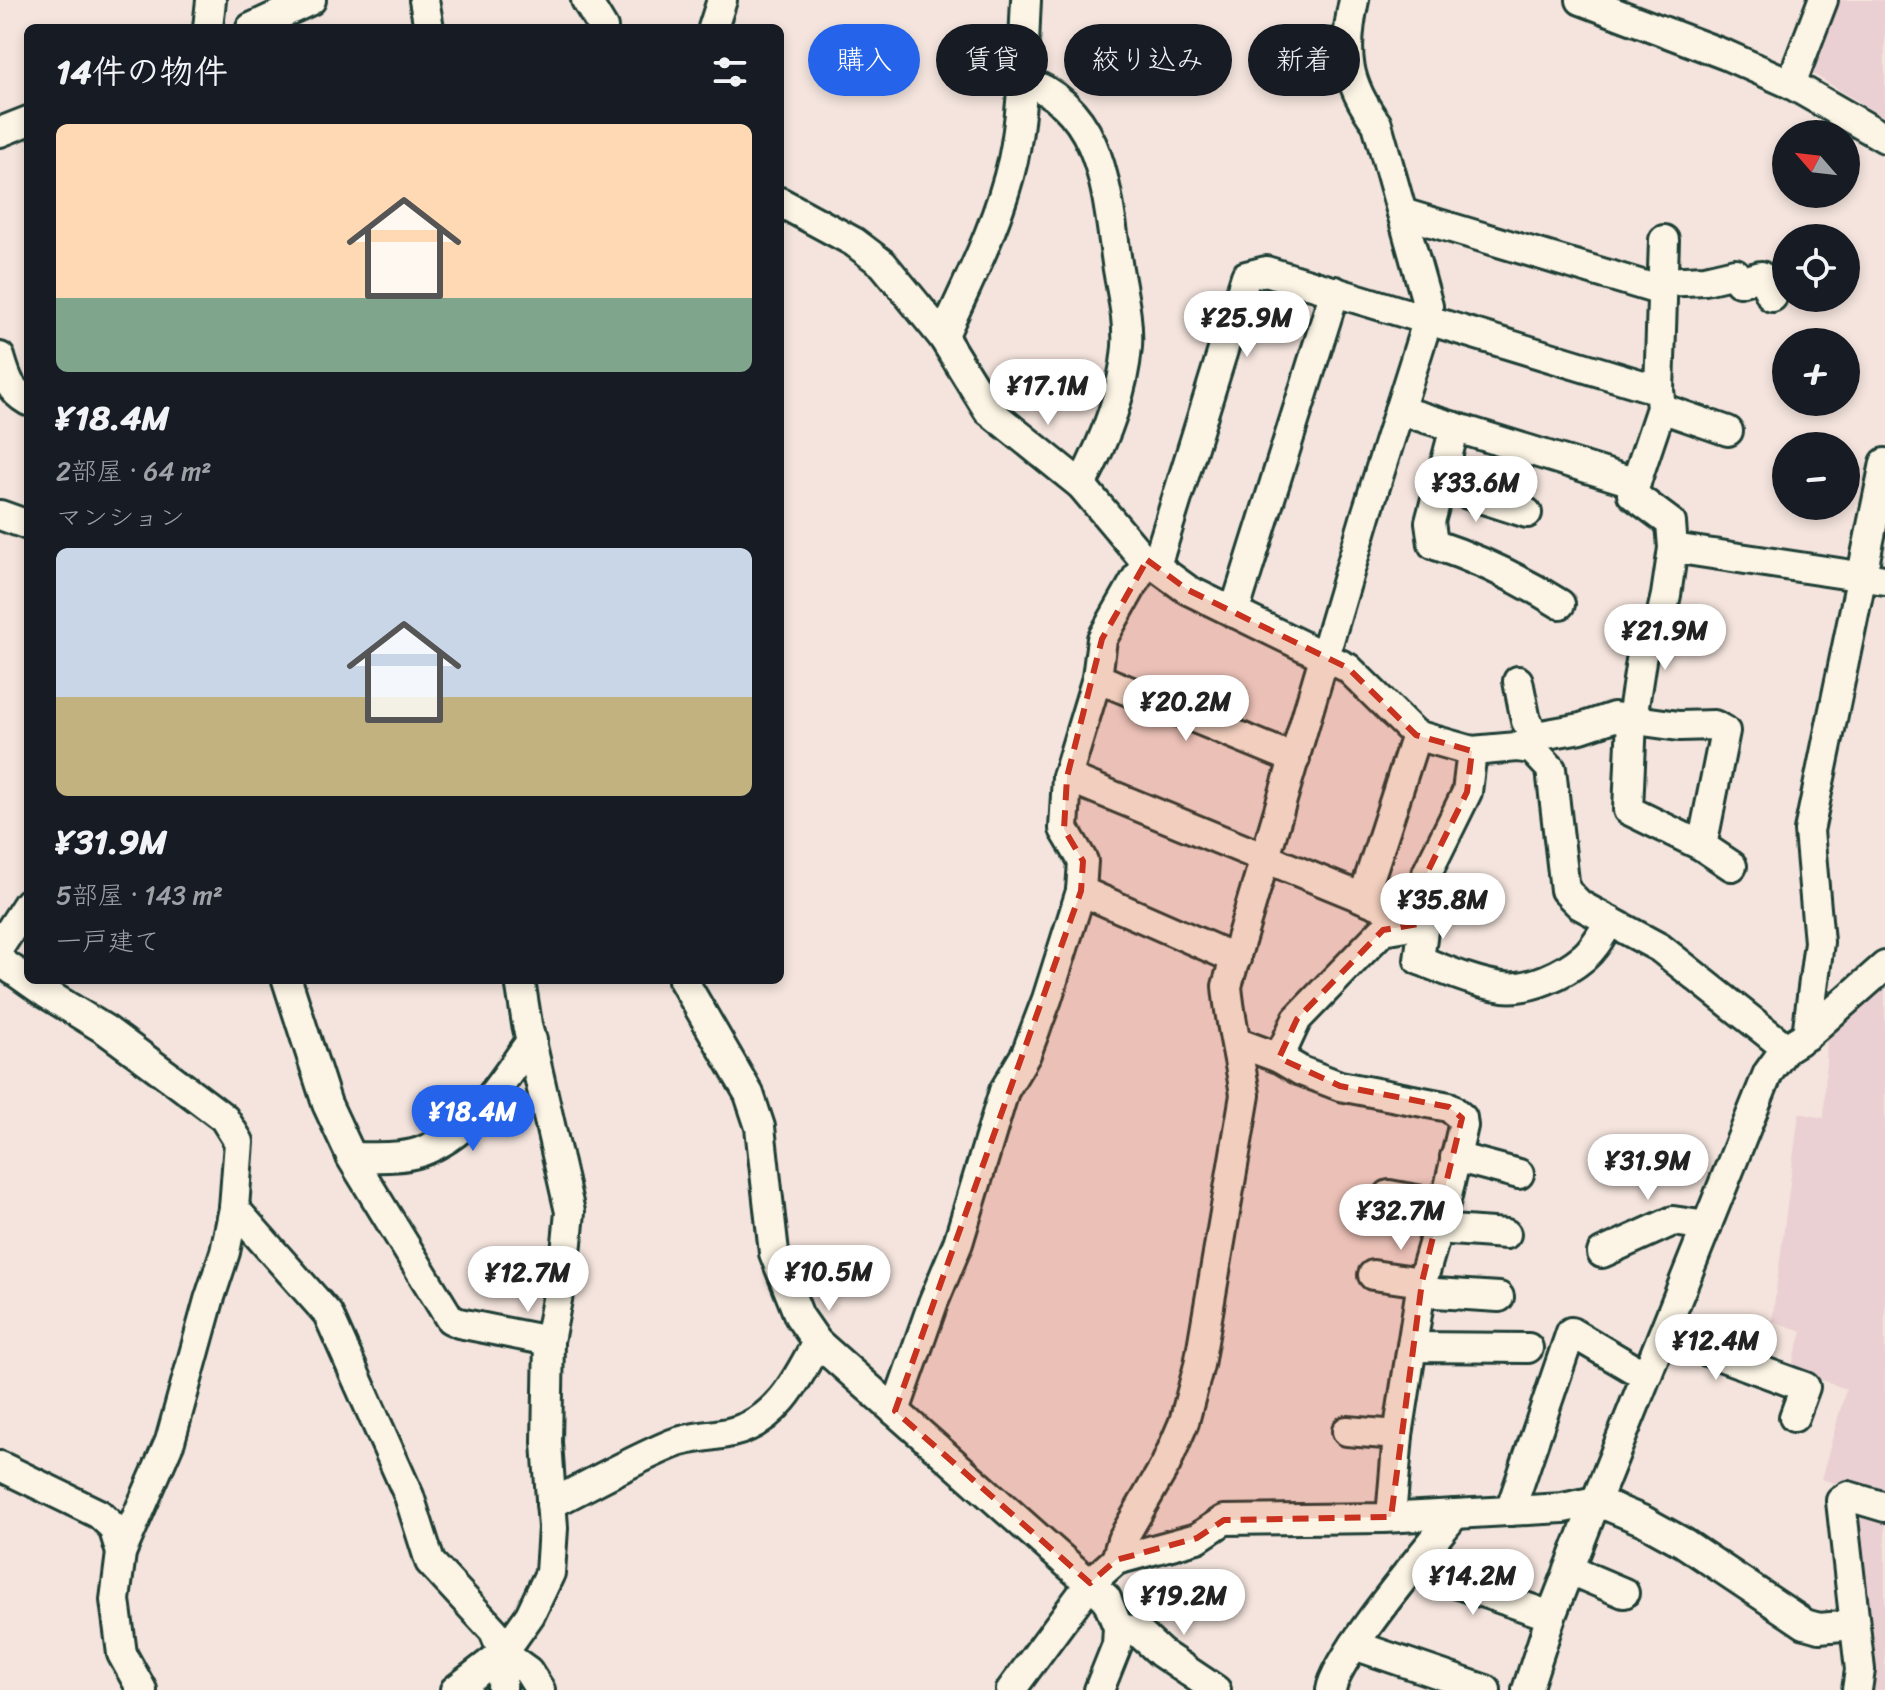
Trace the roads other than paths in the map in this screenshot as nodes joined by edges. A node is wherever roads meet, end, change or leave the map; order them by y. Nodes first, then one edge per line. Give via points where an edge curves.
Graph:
1 (211, 0) edge
2 (311, 0) edge
3 (424, 0) edge
4 (586, 0) edge
5 (722, 0) edge
6 (1026, 0) edge
7 (1354, 0) edge
8 (1581, 0) edge
9 (1823, 0) edge
10 (208, 24) edge
11 (260, 24) edge
12 (428, 24) edge
13 (601, 24) edge
14 (714, 24) edge
15 (1025, 24) edge
16 (1791, 84) junction
17 (1048, 93) edge
18 (1020, 96) edge
19 (24, 123) edge
20 (0, 132) edge
21 (1885, 138) edge
22 (784, 204) edge
23 (1402, 213) junction
24 (1664, 240) dead end
25 (1662, 287) junction
26 (1335, 291) junction
27 (1772, 297) dead end
28 (1428, 319) junction
29 (943, 337) junction
30 (0, 357) edge
31 (24, 399) edge
32 (1660, 399) junction
33 (1399, 410) junction
34 (1455, 427) junction
35 (1728, 431) dead end
36 (1885, 463) edge
37 (1636, 483) junction
38 (1081, 485) junction
39 (1440, 485) junction
40 (1527, 513) dead end
41 (0, 515) edge
42 (24, 524) edge
43 (1673, 548) junction
44 (1151, 563) junction
45 (1874, 578) edge
46 (1560, 604) dead end
47 (1234, 613) junction
48 (1325, 658) junction
49 (1097, 678) junction
50 (1518, 681) dead end
51 (1632, 719) junction
52 (1416, 735) junction
53 (1534, 742) junction
54 (1472, 751) junction
55 (1295, 759) junction
56 (1067, 777) junction
57 (1702, 846) junction
58 (1266, 858) junction
59 (1732, 866) dead end
60 (1081, 891) junction
61 (1363, 898) junction
62 (24, 909) edge
63 (1610, 921) junction
64 (1424, 923) junction
65 (0, 946) edge
66 (1236, 959) junction
67 (0, 961) edge
68 (1885, 966) edge
69 (24, 978) edge
70 (33, 984) edge
71 (288, 984) edge
72 (521, 984) edge
73 (685, 984) edge
74 (532, 1040) junction
75 (1236, 1042) junction
76 (1797, 1042) junction
77 (1279, 1058) junction
78 (351, 1157) junction
79 (1455, 1157) junction
80 (1519, 1174) dead end
81 (1389, 1195) dead end
82 (234, 1208) junction
83 (1441, 1217) junction
84 (1707, 1226) junction
85 (1506, 1234) dead end
86 (1602, 1253) dead end
87 (1373, 1275) dead end
88 (1421, 1287) junction
89 (1499, 1297) dead end
90 (1663, 1335) junction
91 (549, 1341) junction
92 (817, 1342) junction
93 (1412, 1347) junction
94 (1528, 1348) dead end
95 (1648, 1373) junction
96 (895, 1411) junction
97 (1794, 1417) dead end
98 (1347, 1431) dead end
99 (1398, 1435) junction
100 (0, 1466) edge
101 (1596, 1501) junction
102 (551, 1504) junction
103 (1885, 1507) edge
104 (1510, 1511) junction
105 (1455, 1514) junction
106 (1391, 1517) junction
107 (121, 1553) junction
108 (1116, 1560) junction
109 (1412, 1568) junction
110 (1570, 1570) junction
111 (1090, 1583) junction
112 (1624, 1593) dead end
113 (1551, 1616) junction
114 (1854, 1625) junction
115 (1118, 1627) junction
116 (1354, 1645) junction
117 (503, 1653) junction
118 (142, 1690) edge
119 (455, 1690) edge
120 (502, 1690) edge
121 (540, 1690) edge
122 (1011, 1690) edge
123 (1099, 1690) edge
124 (1216, 1690) edge
125 (1331, 1690) edge
126 (1486, 1690) edge
127 (1527, 1690) edge
128 (1857, 1690) edge

1 - 10 street
2 - 11 street
3 - 12 street
4 - 13 street
5 - 14 street
6 - 15 street
7 - 23 street via 1347,54 1352,80 1359,101 1377,124
8 - 16 street
9 - 16 street
16 - 21 street
17 - 38 street via 1071,111 1095,146 1126,304 1127,347 1113,417
18 - 29 street via 1013,160 1002,197
19 - 20 street
22 - 29 street via 883,264
23 - 25 street
23 - 28 street
24 - 25 street
25 - 27 street via 1735,273 1739,282 1761,276
25 - 32 street
26 - 28 street
26 - 44 street via 1266,271 1246,276
26 - 47 street
28 - 32 street
28 - 33 street
29 - 38 street via 988,410
30 - 31 street via 8,384
32 - 35 street
32 - 37 street
33 - 34 street
33 - 48 street
34 - 37 street
34 - 39 street
36 - 45 street
37 - 43 street via 1632,494 1671,523
38 - 44 street
39 - 40 street
39 - 46 street via 1430,522 1433,544 1480,560
41 - 42 street
43 - 45 street
43 - 51 street via 1661,617 1642,654
44 - 47 street via 1188,590
44 - 49 street via 1102,639
45 - 76 street via 1809,831 1819,942
47 - 48 street
48 - 52 street via 1348,668
48 - 55 street
49 - 55 street
49 - 56 street
50 - 53 street
51 - 53 street via 1614,717
51 - 57 street via 1628,810
51 - 57 street via 1714,725 1725,731
52 - 54 street
52 - 61 street
53 - 54 street
53 - 63 street via 1551,769 1565,890
54 - 64 street via 1467,792 1427,873
55 - 58 street
56 - 58 street
56 - 60 street via 1064,829 1083,861
57 - 59 street
58 - 61 street
58 - 66 street
60 - 66 street
60 - 96 street via 1026,1054 1004,1091 958,1243
61 - 64 street
62 - 65 street
63 - 64 street via 1584,957 1523,987 1502,987 1419,960
63 - 76 street via 1660,948
64 - 77 street via 1383,930 1297,1019
66 - 75 street via 1227,986
67 - 69 street
68 - 76 street
70 - 82 street via 106,1030 224,1118 239,1142
71 - 78 street via 327,1104
72 - 74 street
73 - 92 street via 749,1094 760,1127 774,1253 799,1316
74 - 78 street via 470,1123 446,1140 418,1153
74 - 91 street via 570,1212
75 - 77 street
75 - 108 street via 1245,1095 1199,1365 1184,1422
76 - 84 street via 1768,1073
77 - 79 street via 1340,1086 1449,1107 1463,1126
78 - 91 street via 450,1319
79 - 80 street
79 - 83 street
81 - 83 street
82 - 107 street via 170,1441
82 - 117 street via 328,1314 409,1496 430,1562 494,1631
83 - 85 street
83 - 88 street
84 - 86 street via 1673,1221
84 - 90 street
87 - 88 street
88 - 89 street
88 - 93 street
90 - 95 street
90 - 97 street via 1805,1387
91 - 102 street
92 - 96 street
92 - 102 street via 793,1387 756,1423 674,1444
93 - 94 street
93 - 99 street
95 - 101 street
95 - 104 street via 1571,1332
96 - 111 street
98 - 99 street
99 - 106 street
100 - 107 street via 99,1514 113,1527
101 - 104 street
101 - 110 street
101 - 114 street via 1684,1543 1805,1624
102 - 117 street via 550,1573 530,1615
103 - 114 street via 1848,1496 1841,1501
104 - 105 street
105 - 106 street
105 - 109 street
106 - 108 street via 1224,1520 1197,1538
107 - 118 street via 115,1600 122,1654
108 - 111 street
109 - 113 street
109 - 116 street
110 - 112 street
110 - 113 street
111 - 115 street via 1106,1598
111 - 122 street
113 - 127 street
114 - 128 street
115 - 123 street via 1117,1645
115 - 124 street via 1138,1632
116 - 125 street
116 - 126 street
117 - 119 street
117 - 120 street
117 - 121 street via 528,1671

